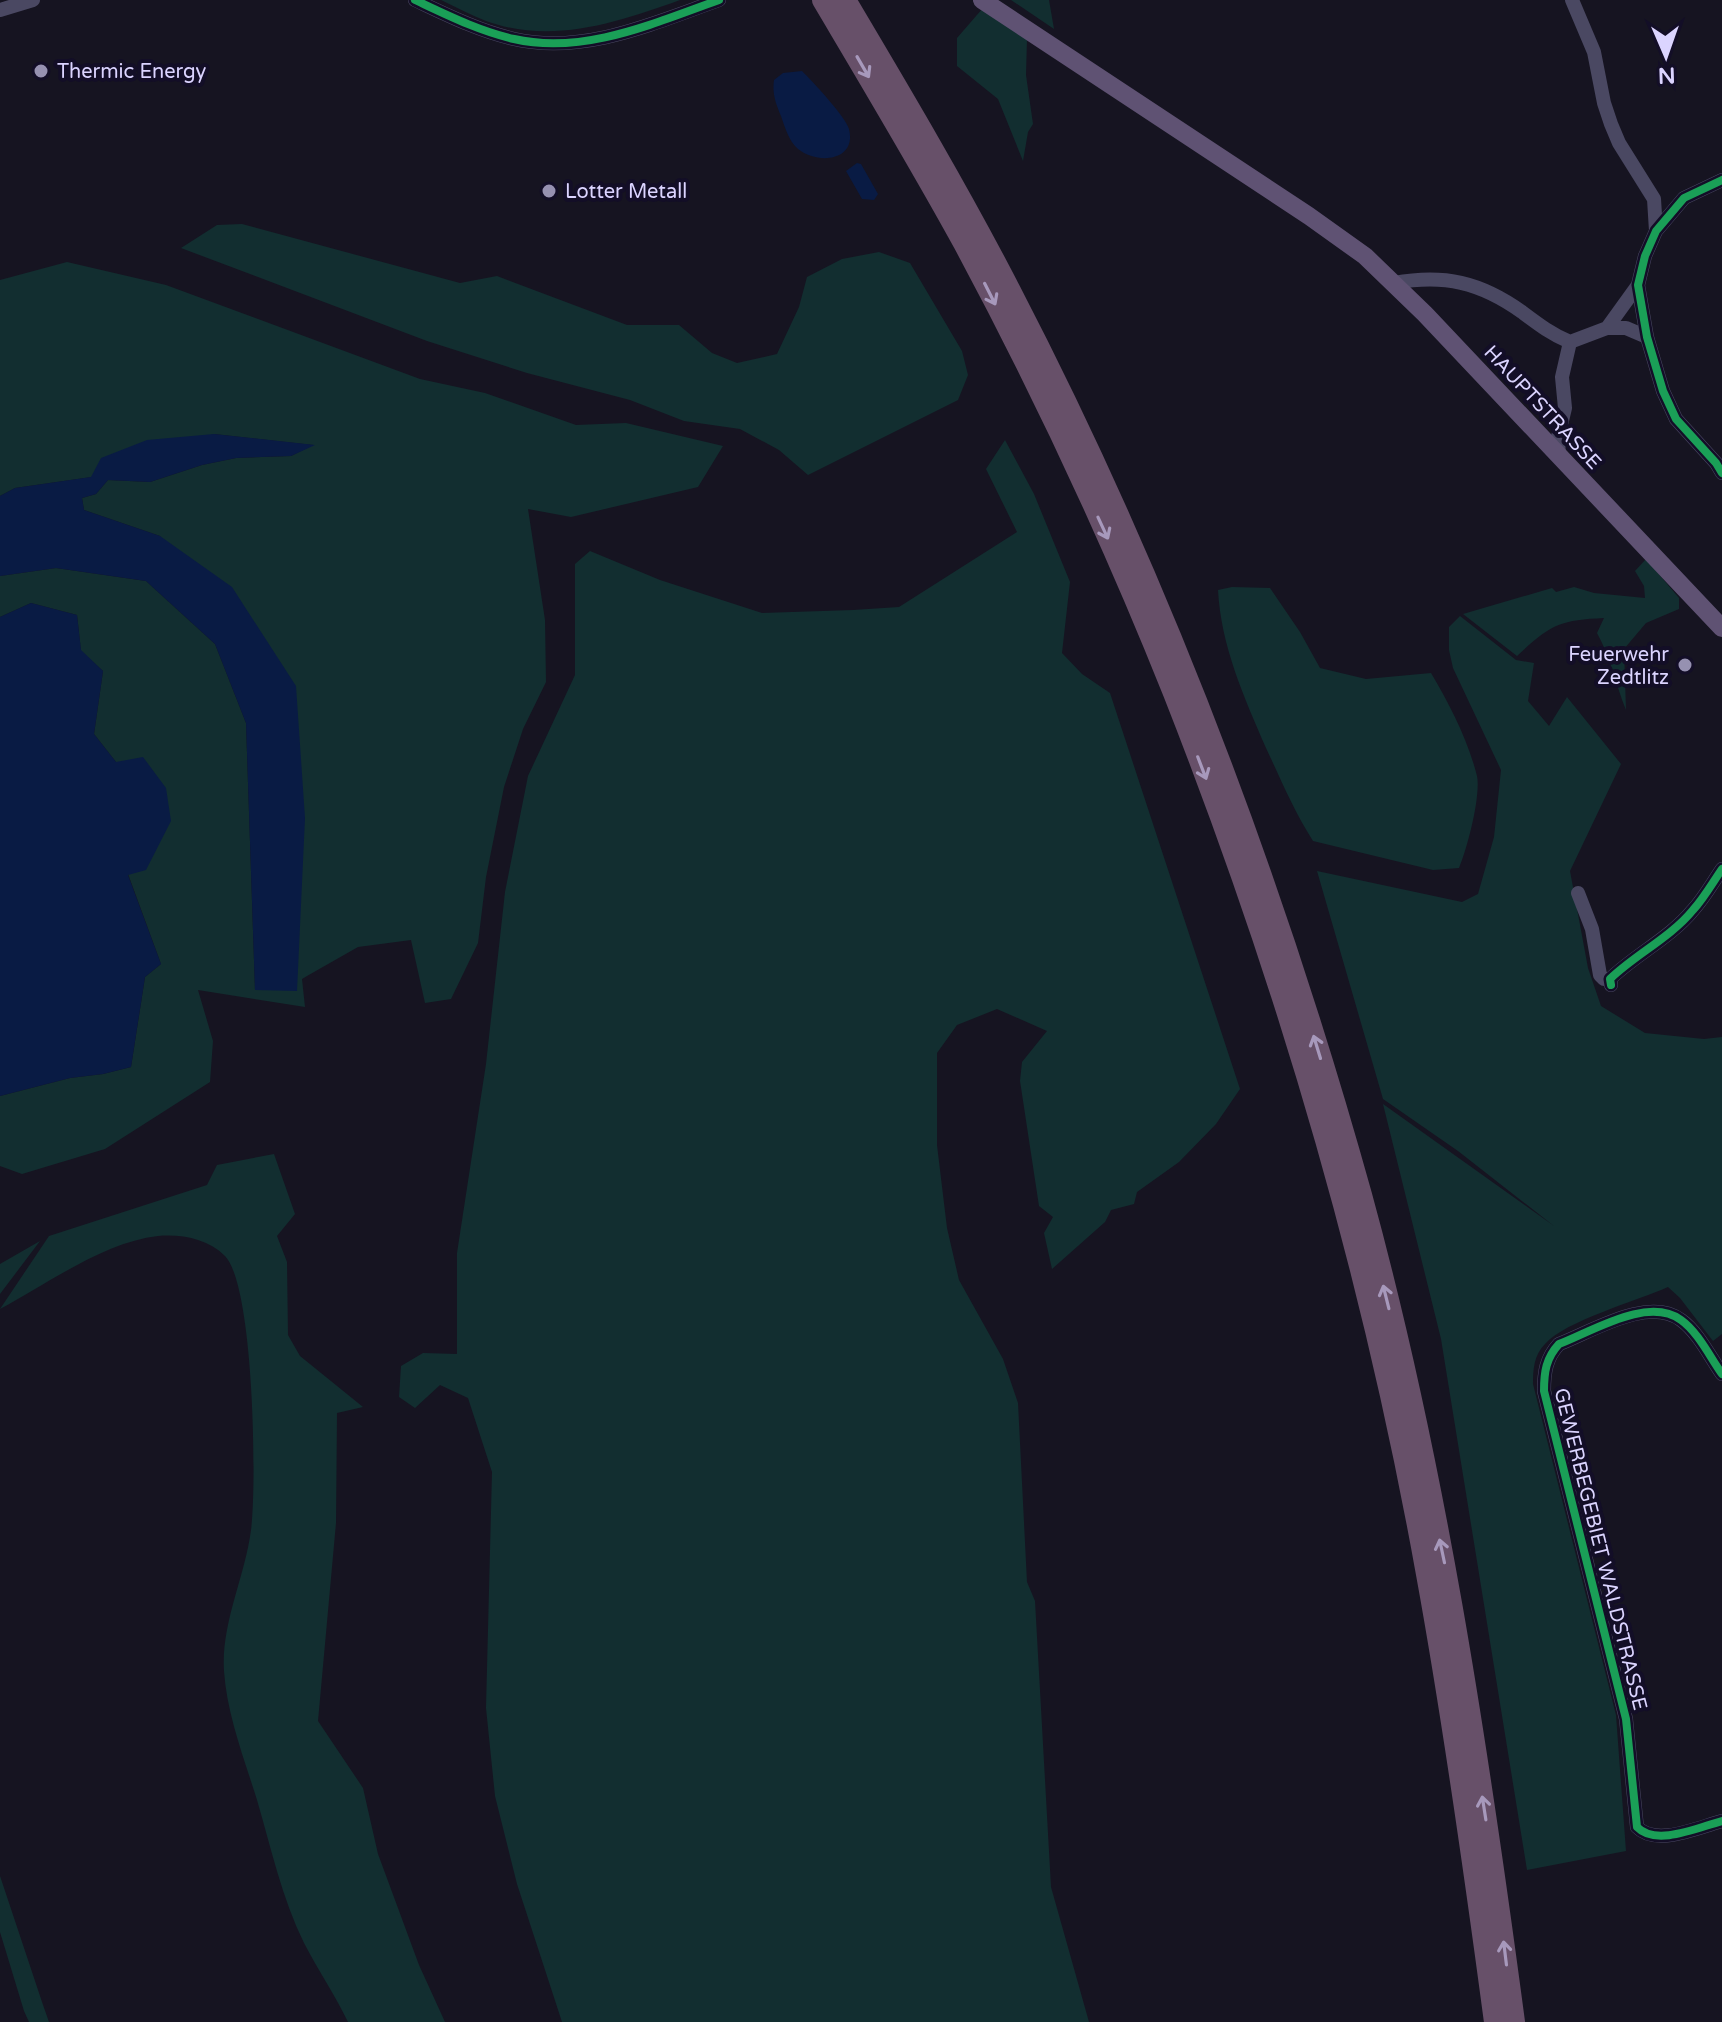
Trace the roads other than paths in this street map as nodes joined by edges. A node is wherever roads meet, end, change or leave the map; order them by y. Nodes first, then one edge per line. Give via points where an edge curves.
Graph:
1 (33, 0) edge
2 (415, 0) edge
3 (719, 0) edge
4 (823, 0) edge
5 (845, 0) edge
6 (982, 0) edge
7 (1572, 0) edge
8 (0, 10) edge
9 (1722, 180) edge
10 (1656, 231) junction
11 (1394, 283) junction
12 (1638, 285) junction
13 (1607, 328) junction
14 (1647, 337) junction
15 (1570, 342) junction
16 (1559, 456) junction
17 (1722, 472) edge
18 (1722, 628) edge
19 (1722, 869) edge
20 (1578, 893) dead end
21 (1722, 1374) edge
22 (1722, 1821) edge
23 (1495, 2022) edge
24 (1514, 2022) edge

1 - 8 street
2 - 3 street via 485,31 549,43 618,35
4 -> 23 highway via 965,246 1066,447 1173,691 1269,955 1343,1204 1390,1392 1429,1587
24 -> 5 highway via 1447,1582 1408,1388 1362,1200 1287,948 1189,681 1083,439 975,224
6 - 11 main road, HAUPTSTRASSE via 1322,225
7 - 10 street via 1594,52 1611,124 1654,199
9 - 10 street via 1684,198
10 - 12 street
11 - 15 street via 1437,278 1461,283 1501,299
11 - 16 main road, HAUPTSTRASSE
12 - 13 street
12 - 14 street
13 - 14 street via 1626,328
13 - 15 street
14 - 17 street via 1676,419
15 - 16 street via 1562,377 1565,408
16 - 18 main road, HAUPTSTRASSE
19 - 20 street via 1694,910 1610,982 1600,975 1592,929
21 - 22 street, GEWERBEGEBIET WALDSTRASSE via 1684,1321 1650,1310 1559,1344 1550,1354 1544,1391 1626,1719 1637,1827 1650,1836

